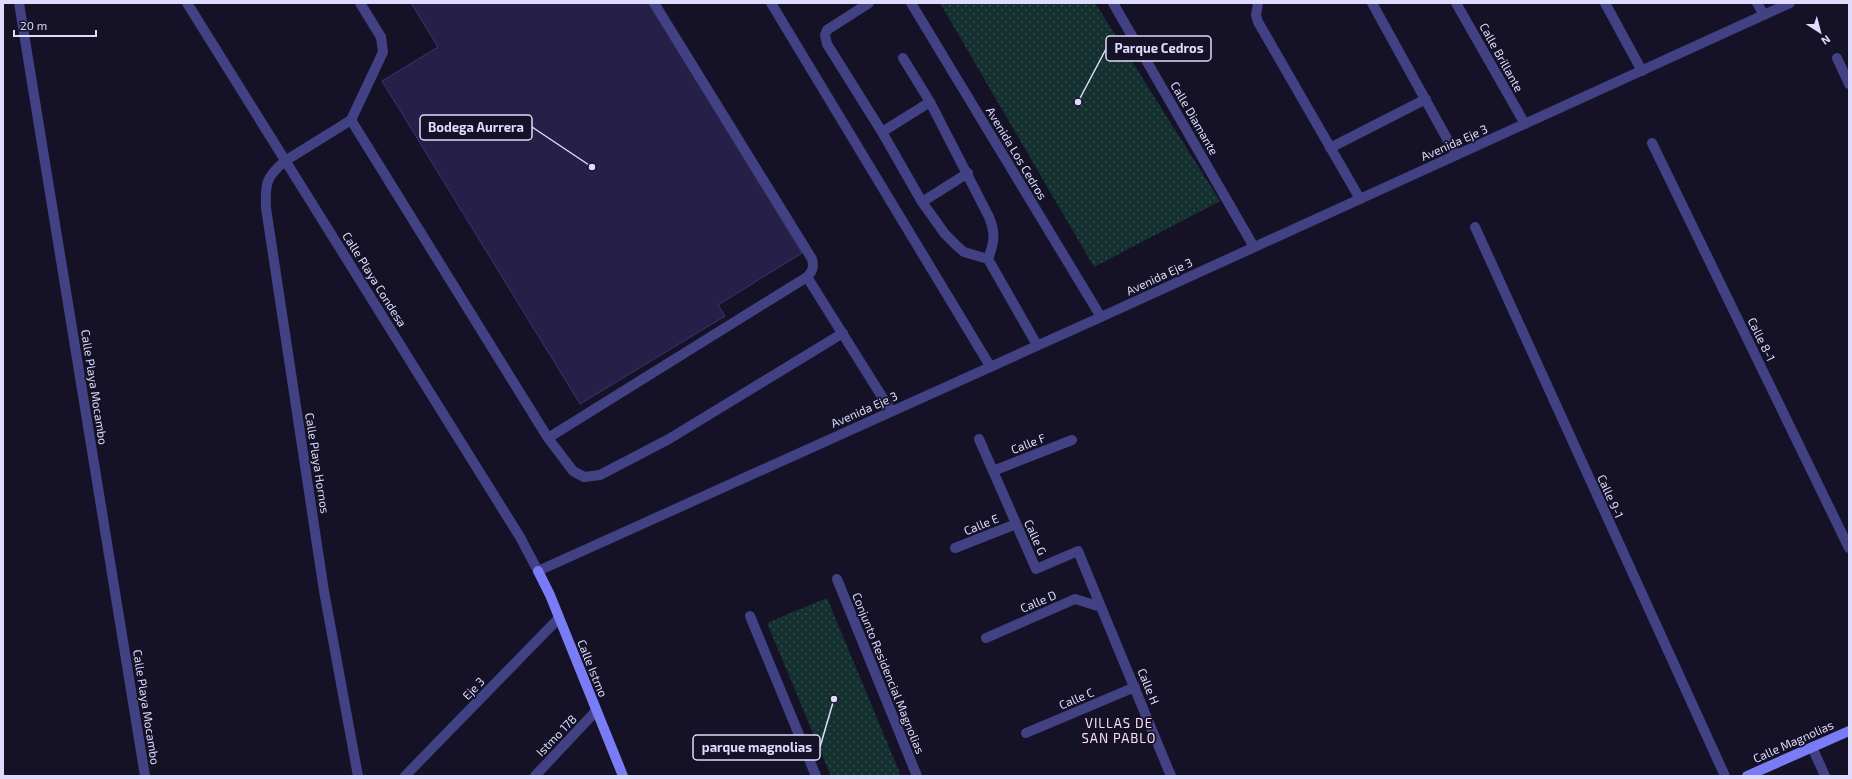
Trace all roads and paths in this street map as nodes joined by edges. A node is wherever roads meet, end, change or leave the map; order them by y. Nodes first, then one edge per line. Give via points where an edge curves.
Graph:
1 (19, 3) edge
2 (188, 3) edge
3 (360, 3) edge
4 (654, 3) edge
5 (771, 3) edge
6 (869, 3) edge
7 (911, 3) edge
8 (1113, 3) edge
9 (1258, 3) edge
10 (1372, 3) edge
11 (1456, 3) edge
12 (1605, 3) edge
13 (1757, 3) edge
14 (1790, 3) edge
15 (1764, 15) junction
16 (903, 58) dead end
17 (1837, 58) dead end
18 (1642, 71) junction
19 (1849, 84) edge
20 (1426, 99) junction
21 (930, 102) junction
22 (350, 120) junction
23 (1525, 124) junction
24 (882, 132) junction
25 (1652, 142) dead end
26 (1330, 148) junction
27 (1456, 155) junction
28 (285, 161) junction
29 (968, 173) junction
30 (1360, 199) junction
31 (922, 202) junction
32 (1475, 227) dead end
33 (1254, 247) junction
34 (988, 260) junction
35 (807, 276) junction
36 (1101, 317) junction
37 (843, 333) junction
38 (1037, 345) junction
39 (990, 366) junction
40 (891, 411) junction
41 (548, 438) junction
42 (979, 439) dead end
43 (1072, 440) dead end
44 (993, 471) junction
45 (1016, 524) junction
46 (955, 548) dead end
47 (1849, 548) edge
48 (538, 570) junction
49 (837, 579) dead end
50 (1101, 607) junction
51 (750, 616) dead end
52 (559, 618) junction
53 (986, 638) dead end
54 (1135, 687) junction
55 (596, 711) junction
56 (1849, 731) edge
57 (1026, 733) dead end
58 (1812, 747) junction
59 (145, 776) edge
60 (358, 776) edge
61 (405, 776) edge
62 (535, 776) edge
63 (623, 776) edge
64 (816, 776) edge
65 (917, 776) edge
66 (1169, 776) edge
67 (1725, 776) edge
68 (1747, 776) edge
69 (1825, 776) edge

1 - 59 street, Calle Playa Mocambo
2 - 28 street, Calle Playa Condesa
3 - 22 street via 381,37 383,52
4 - 35 street via 812,259 813,268
5 - 39 street
6 - 24 street via 827,30 825,40
7 - 36 street, Avenida Los Cedros
8 - 33 street, Calle Diamante
9 - 26 street via 1258,22
10 - 20 street
11 - 23 street, Calle Brillante
12 - 18 street
13 - 15 street
14 - 15 street, Avenida Eje 3
15 - 18 street, Avenida Eje 3
16 - 21 street
17 - 19 street
18 - 23 street, Avenida Eje 3
20 - 26 street
20 - 27 street
21 - 24 street
21 - 29 street
22 - 28 street, Calle Playa Hornos
22 - 41 street
23 - 27 street, Avenida Eje 3
24 - 31 street
25 - 47 street, Calle 8-1
26 - 30 street
27 - 30 street, Avenida Eje 3
28 - 48 street, Calle Playa Condesa via 520,537
28 - 60 street, Calle Playa Hornos via 268,178 265,189 266,208 324,591
29 - 31 street
29 - 34 street via 993,227 994,244
30 - 33 street, Avenida Eje 3
31 - 34 street via 956,246 973,256
32 - 67 street, Calle 9-1
33 - 36 street, Avenida Eje 3
34 - 38 street
35 - 37 street
35 - 41 street
36 - 38 street, Avenida Eje 3
37 - 40 street
37 - 41 street via 669,439 600,475 584,477 573,471
38 - 39 street, Avenida Eje 3
39 - 40 street, Avenida Eje 3
40 - 48 street, Avenida Eje 3
42 - 44 street, Calle G
43 - 44 street, Calle F
44 - 45 street, Calle G
45 - 46 street, Calle E
45 - 50 street, Calle G via 1036,569 1078,551
48 - 52 main road, Calle Istmo
49 - 65 street, Conjunto Residencial Magnolias
50 - 53 street, Calle D via 1075,599
50 - 54 street, Calle H
51 - 64 street
52 - 55 main road, Calle Istmo
52 - 61 street, Eje 3
54 - 57 street, Calle C
54 - 66 street, Calle H
55 - 62 street, Istmo 178
55 - 63 main road, Calle Istmo
56 - 58 main road, Calle Magnolias
58 - 68 main road, Calle Magnolias
58 - 69 street

